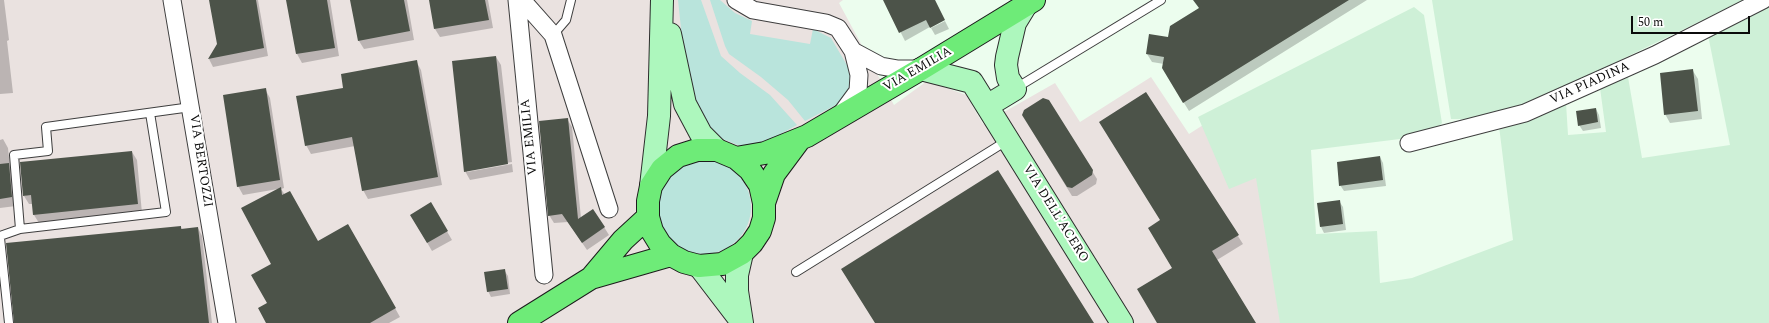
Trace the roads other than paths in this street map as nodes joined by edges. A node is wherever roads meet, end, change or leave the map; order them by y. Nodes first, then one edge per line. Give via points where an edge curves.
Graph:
1 (172, 0) edge
2 (517, 0) edge
3 (522, 0) edge
4 (571, 0) edge
5 (662, 0) edge
6 (736, 0) edge
7 (1162, 0) edge
8 (1763, 0) edge
9 (1030, 2) edge
10 (553, 35) junction
11 (853, 52) junction
12 (921, 69) junction
13 (1015, 89) junction
14 (987, 106) junction
15 (191, 107) junction
16 (150, 113) junction
17 (840, 115) junction
18 (800, 139) junction
19 (1009, 140) junction
20 (1409, 143) dead end
21 (727, 154) junction
22 (651, 186) junction
23 (764, 204) junction
24 (609, 209) dead end
25 (648, 217) junction
26 (20, 229) junction
27 (0, 237) edge
28 (742, 253) junction
29 (671, 254) junction
30 (699, 266) junction
31 (796, 272) dead end
32 (544, 275) dead end
33 (591, 278) junction
34 (742, 322) edge
35 (9, 323) edge
36 (226, 323) edge
37 (519, 323) edge
38 (1122, 323) edge

1 - 15 street, VIA BERTOZZI
2 - 32 street, VIA EMILIA
3 - 10 street
4 - 10 lane via 566,20
5 - 21 main road via 685,104 701,134
5 - 22 main road via 658,116
6 - 11 street via 753,10 826,23 838,28
7 - 13 lane
8 - 20 street, VIA PIADINA via 1655,54 1525,113
9 - 12 main road, VIA EMILIA
9 - 13 main road via 1015,23 1007,57 1008,78
10 - 24 street
11 - 12 street via 881,66
11 - 17 street via 859,75 858,91
12 - 14 main road, VIA DELL'ACERO via 972,82
12 - 17 main road, VIA EMILIA
13 - 14 main road
14 - 19 main road, VIA DELL'ACERO
15 - 16 lane
15 - 36 street, VIA BERTOZZI
16 - 26 lane via 46,127 48,151 14,154
16 - 26 lane via 166,212
17 - 18 main road, VIA EMILIA
18 - 21 main road, VIA EMILIA via 765,153
18 - 23 main road, VIA EMILIA via 774,174
19 - 31 lane
19 - 38 main road, VIA DELL'ACERO
21 - 22 main road, VIA EMILIA via 697,150 678,156 662,169
21 - 23 main road, VIA EMILIA via 750,170 760,185
22 - 25 main road, VIA EMILIA
23 - 28 main road, VIA EMILIA via 764,218 760,231
25 - 29 main road, VIA EMILIA via 652,231 660,244
25 - 33 main road via 623,240
26 - 27 lane
27 - 35 lane
28 - 30 main road, VIA EMILIA via 722,264
28 - 34 main road via 737,275 737,291
29 - 30 main road, VIA EMILIA via 684,262
29 - 33 main road
30 - 34 main road
33 - 37 main road

